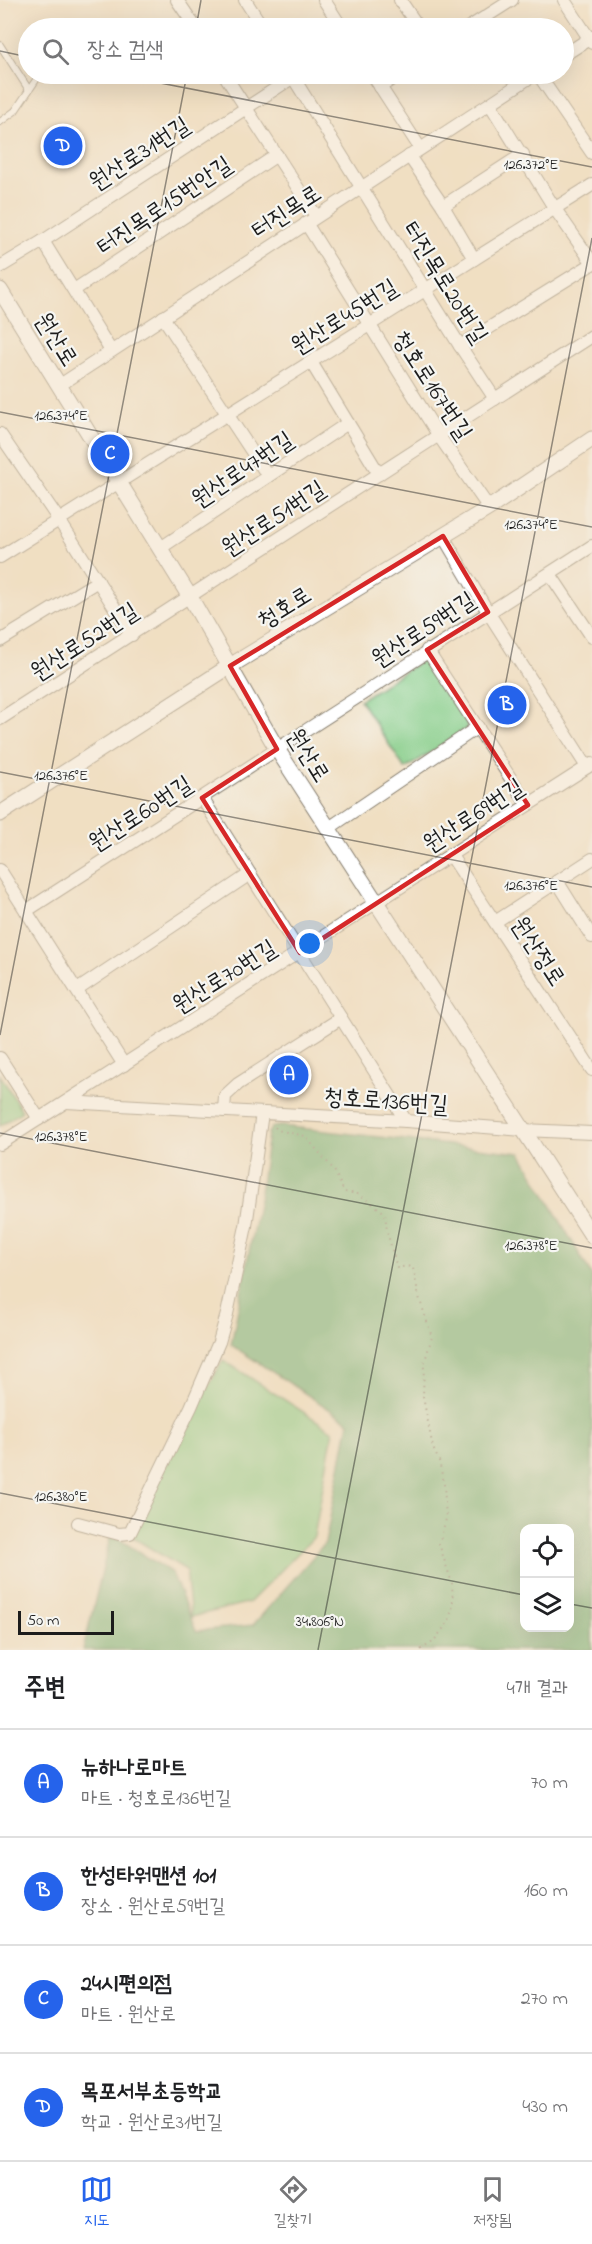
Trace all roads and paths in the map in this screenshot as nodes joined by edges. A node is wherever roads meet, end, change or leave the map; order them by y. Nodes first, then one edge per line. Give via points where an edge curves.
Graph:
1 (177, 0) edge
2 (245, 0) edge
3 (324, 0) edge
4 (400, 0) edge
5 (512, 0) edge
6 (564, 0) edge
7 (189, 18) edge
8 (257, 18) edge
9 (336, 18) edge
10 (412, 18) edge
11 (484, 18) edge
12 (591, 39) edge
13 (0, 45) edge
14 (574, 49) edge
15 (18, 73) edge
16 (25, 84) edge
17 (33, 84) edge
18 (231, 84) edge
19 (281, 84) edge
20 (299, 84) edge
21 (378, 84) edge
22 (385, 84) edge
23 (521, 84) edge
24 (543, 84) edge
25 (380, 87) junction
26 (29, 90) junction
27 (490, 104) junction
28 (246, 108) junction
29 (0, 122) edge
30 (420, 148) junction
31 (592, 153) edge
32 (277, 154) junction
33 (523, 154) junction
34 (409, 156) junction
35 (592, 185) edge
36 (361, 187) junction
37 (443, 206) junction
38 (555, 209) junction
39 (311, 220) junction
40 (44, 241) junction
41 (474, 259) junction
42 (592, 263) edge
43 (0, 267) edge
44 (74, 290) junction
45 (426, 290) junction
46 (0, 291) edge
47 (163, 316) junction
48 (369, 325) junction
49 (592, 336) edge
50 (460, 346) junction
51 (111, 351) junction
52 (311, 362) junction
53 (60, 384) junction
54 (495, 399) junction
55 (228, 414) junction
56 (348, 423) junction
57 (0, 434) edge
58 (439, 436) junction
59 (592, 439) edge
60 (379, 474) junction
61 (268, 476) junction
62 (117, 483) junction
63 (489, 508) junction
64 (58, 520) junction
65 (443, 536) junction
66 (0, 541) edge
67 (592, 546) edge
68 (159, 549) junction
69 (4, 554) edge
70 (550, 573) junction
71 (98, 581) junction
72 (190, 597) junction
73 (488, 612) junction
74 (132, 635) junction
75 (592, 637) edge
76 (0, 641) edge
77 (428, 650) junction
78 (230, 666) junction
79 (0, 719) edge
80 (478, 727) junction
81 (277, 749) junction
82 (590, 765) edge
83 (202, 798) junction
84 (528, 805) junction
85 (0, 814) edge
86 (328, 828) junction
87 (450, 854) junction
88 (592, 859) edge
89 (0, 870) edge
90 (250, 874) junction
91 (557, 882) junction
92 (377, 903) junction
93 (26, 911) junction
94 (495, 922) junction
95 (592, 937) edge
96 (300, 953) junction
97 (77, 990) junction
98 (341, 1018) junction
99 (0, 1058) edge
100 (124, 1065) junction
101 (592, 1070) edge
102 (66, 1102) junction
103 (224, 1111) junction
104 (266, 1114) junction
105 (39, 1119) junction
106 (406, 1121) junction
107 (523, 1130) junction
108 (592, 1132) edge
109 (0, 1144) edge
110 (592, 1236) edge
111 (78, 1522) dead end
112 (420, 1650) edge

1 - 7 street
2 - 8 street
3 - 9 street
4 - 10 street
5 - 11 street
6 - 12 street
12 - 14 street
13 - 15 lane
16 - 26 lane
17 - 26 lane
18 - 28 street, 청호로167번길
19 - 28 street, 원산로31번길
20 - 36 street, 터진목로20번길
21 - 25 street
22 - 25 street
23 - 27 street, 터진목로
24 - 31 street
25 - 30 street
26 - 29 lane via 15,111
27 - 30 street, 터진목로
27 - 33 street
28 - 32 street, 청호로167번길
28 - 40 street, 원산로31번길
30 - 34 street, 터진목로
32 - 39 street, 청호로167번길
32 - 44 street, 터진목로15번안길
33 - 37 street
33 - 38 street
34 - 36 street, 터진목로
34 - 37 street
35 - 38 street, 원산로45번길
36 - 39 street, 터진목로
36 - 45 street, 터진목로20번길
37 - 41 street
38 - 41 street, 원산로45번길
38 - 42 street
39 - 47 street, 터진목로
39 - 48 street, 청호로167번길
40 - 43 street, 원산로31번길
40 - 44 street
41 - 45 street, 원산로45번길
42 - 50 street
44 - 51 street
45 - 48 street, 원산로45번길
45 - 50 street, 터진목로20번길
46 - 53 street, 원산로
47 - 51 street, 터진목로
47 - 55 street
48 - 52 street, 원산로45번길
48 - 58 street, 청호로167번길
49 - 54 street, 원산로51번길
50 - 54 street, 터진목로20번길
51 - 53 street, 터진목로
52 - 55 street, 원산로45번길
52 - 56 street
53 - 62 street, 원산로
54 - 58 street, 원산로51번길
55 - 61 street
55 - 62 street, 원산로45번길
56 - 60 street
56 - 61 street, 원산로47번길
57 - 64 street
58 - 60 street, 원산로51번길
58 - 63 street, 청호로167번길
59 - 63 street, 청호로
60 - 72 street, 원산로51번길
61 - 68 street, 원산로47번길
62 - 64 street, 원산로45번길
62 - 68 street, 원산로
63 - 65 street, 청호로
64 - 69 street, 원산로45번길
64 - 71 street
65 - 73 street
65 - 78 street, 청호로
66 - 69 street
67 - 70 street, 원산로59번길
68 - 72 street, 원산로
70 - 73 street, 원산로59번길
70 - 75 street
71 - 74 street
71 - 76 street
72 - 74 street, 원산로52번길
72 - 78 street, 원산로
73 - 77 street, 원산로59번길
73 - 82 street
74 - 79 street, 원산로52번길
77 - 80 street
77 - 81 street, 원산로59번길
78 - 81 street, 원산로
78 - 85 street, 청호로
80 - 84 street
80 - 86 street
81 - 83 street, 원산로60번길
81 - 86 street, 원산로
82 - 84 street, 원산로69번길
83 - 90 street
83 - 93 street, 원산로60번길
84 - 87 street, 원산로69번길
86 - 92 street, 원산로
87 - 92 street, 원산로69번길
87 - 94 street, 원산정로
88 - 91 street
89 - 93 street
90 - 96 street
90 - 97 street
91 - 94 street
91 - 95 street
92 - 96 street, 원산로70번길
92 - 107 street, 원산로
93 - 97 street
94 - 101 street, 원산정로
96 - 98 street
96 - 100 street, 원산로70번길
97 - 100 street
98 - 103 street via 238,1084 225,1096
98 - 106 street
99 - 105 street
100 - 102 street, 원산로70번길
102 - 103 street, 청호로136번길
102 - 105 street, 원산로70번길
103 - 104 street, 청호로136번길
104 - 106 street, 청호로136번길
104 - 111 street via 227,1314 191,1407 130,1533
104 - 112 path via 277,1130 305,1136 334,1170 344,1192 359,1194 385,1213 397,1268 413,1268 432,1337 424,1364 423,1396 444,1484 446,1519 440,1544 452,1583 453,1605 449,1621 433,1642
105 - 109 street, 원산로70번길
106 - 107 street, 청호로136번길
107 - 108 street, 청호로136번길
107 - 110 street, 원산로

